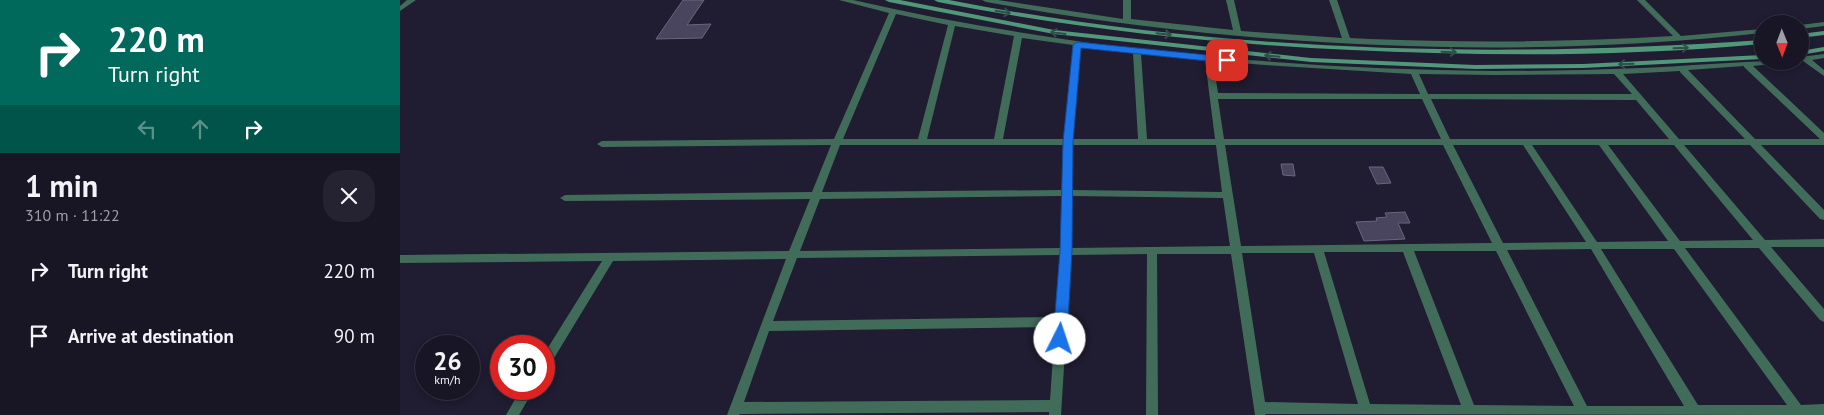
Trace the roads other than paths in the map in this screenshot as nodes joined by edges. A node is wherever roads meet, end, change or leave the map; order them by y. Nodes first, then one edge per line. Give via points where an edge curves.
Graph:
1 (412, 0) edge
2 (843, 0) edge
3 (889, 0) edge
4 (938, 0) edge
5 (986, 0) edge
6 (1127, 0) edge
7 (1230, 0) edge
8 (1333, 0) edge
9 (1641, 0) edge
10 (1024, 3) edge
11 (400, 9) edge
12 (893, 13) junction
13 (1127, 22) junction
14 (952, 24) junction
15 (1824, 24) edge
16 (1809, 26) edge
17 (1237, 32) junction
18 (1754, 32) edge
19 (1824, 32) edge
20 (1809, 34) edge
21 (1018, 36) junction
22 (1679, 38) junction
23 (1347, 41) junction
24 (1754, 43) edge
25 (1077, 45) junction
26 (1824, 49) edge
27 (1137, 52) junction
28 (1809, 54) edge
29 (1824, 56) edge
30 (1754, 57) edge
31 (1809, 57) edge
32 (1209, 58) junction
33 (1809, 62) edge
34 (1754, 63) edge
35 (1747, 64) junction
36 (1683, 70) junction
37 (1414, 72) junction
38 (1618, 73) junction
39 (1824, 74) edge
40 (1213, 96) junction
41 (1426, 97) junction
42 (1638, 97) junction
43 (1824, 138) edge
44 (837, 142) junction
45 (922, 142) junction
46 (998, 142) junction
47 (1068, 142) junction
48 (1676, 142) junction
49 (1753, 142) junction
50 (1824, 142) edge
51 (1143, 143) junction
52 (1219, 143) junction
53 (1447, 143) junction
54 (1526, 143) junction
55 (1602, 143) junction
56 (602, 144) dead end
57 (1067, 193) junction
58 (1228, 195) junction
59 (816, 196) junction
60 (565, 198) dead end
61 (1824, 216) edge
62 (1824, 243) edge
63 (1763, 244) junction
64 (1678, 245) junction
65 (1594, 246) junction
66 (1406, 248) junction
67 (1501, 248) junction
68 (1318, 249) junction
69 (1152, 250) junction
70 (1237, 250) junction
71 (1066, 251) junction
72 (793, 253) junction
73 (610, 256) junction
74 (400, 259) edge
75 (1824, 317) edge
76 (1061, 322) junction
77 (765, 326) junction
78 (555, 346) edge
79 (521, 400) edge
80 (1055, 410) edge
81 (1366, 410) junction
82 (1798, 410) junction
83 (1824, 410) edge
84 (1470, 411) junction
85 (734, 412) edge
86 (1260, 412) edge
87 (1584, 414) edge
88 (1696, 414) edge
89 (512, 415) edge
90 (1152, 415) edge

1 - 11 street
2 - 12 street
30 -> 3 main road via 1584,66 1475,67 1311,60 1054,32
4 -> 24 main road via 1095,26 1286,45 1527,53 1694,48
5 - 10 street
6 - 13 street
7 - 17 street
8 - 23 street
9 - 22 street
10 - 13 street
12 - 14 street
12 - 44 street
13 - 17 street
14 - 21 street
14 - 45 street
15 - 16 street
17 - 23 street
18 - 22 street
19 - 20 main road
21 - 25 street
21 - 46 street
22 - 23 street via 1484,45
25 - 27 street
25 - 47 street
26 - 28 main road
27 - 32 street
27 - 51 street
29 - 31 street
32 - 37 street
32 - 40 street
33 - 39 street
34 - 35 street
35 - 36 street
35 - 43 street
36 - 38 street
36 - 49 street
37 - 38 street
37 - 41 street
38 - 42 street
40 - 41 street
40 - 52 street
41 - 42 street
41 - 53 street
42 - 48 street
44 - 45 street
44 - 56 street
44 - 59 street
45 - 46 street
46 - 47 street
47 - 51 street
47 - 57 street
48 - 49 street
48 - 55 street
48 - 63 street
49 - 50 street
49 - 61 street
51 - 52 street
52 - 53 street
52 - 58 street
53 - 54 street
53 - 67 street
54 - 55 street
54 - 65 street
55 - 64 street
57 - 58 street
57 - 59 street
57 - 71 street
58 - 70 street
59 - 60 street
59 - 72 street
62 - 63 street
63 - 64 street
63 - 75 street
64 - 65 street
64 - 82 street
65 - 67 street
65 - 88 street
66 - 67 street
66 - 68 street
66 - 84 street
67 - 87 street
68 - 70 street
68 - 81 street
69 - 70 street
69 - 71 street
69 - 90 street
70 - 86 street
71 - 72 street
71 - 76 street
72 - 73 street
72 - 77 street
73 - 74 street
73 - 78 street
76 - 77 street
76 - 80 street
77 - 85 street
79 - 89 street
80 - 85 street
81 - 84 street
81 - 86 street
82 - 83 street
82 - 88 street
84 - 87 street
87 - 88 street

